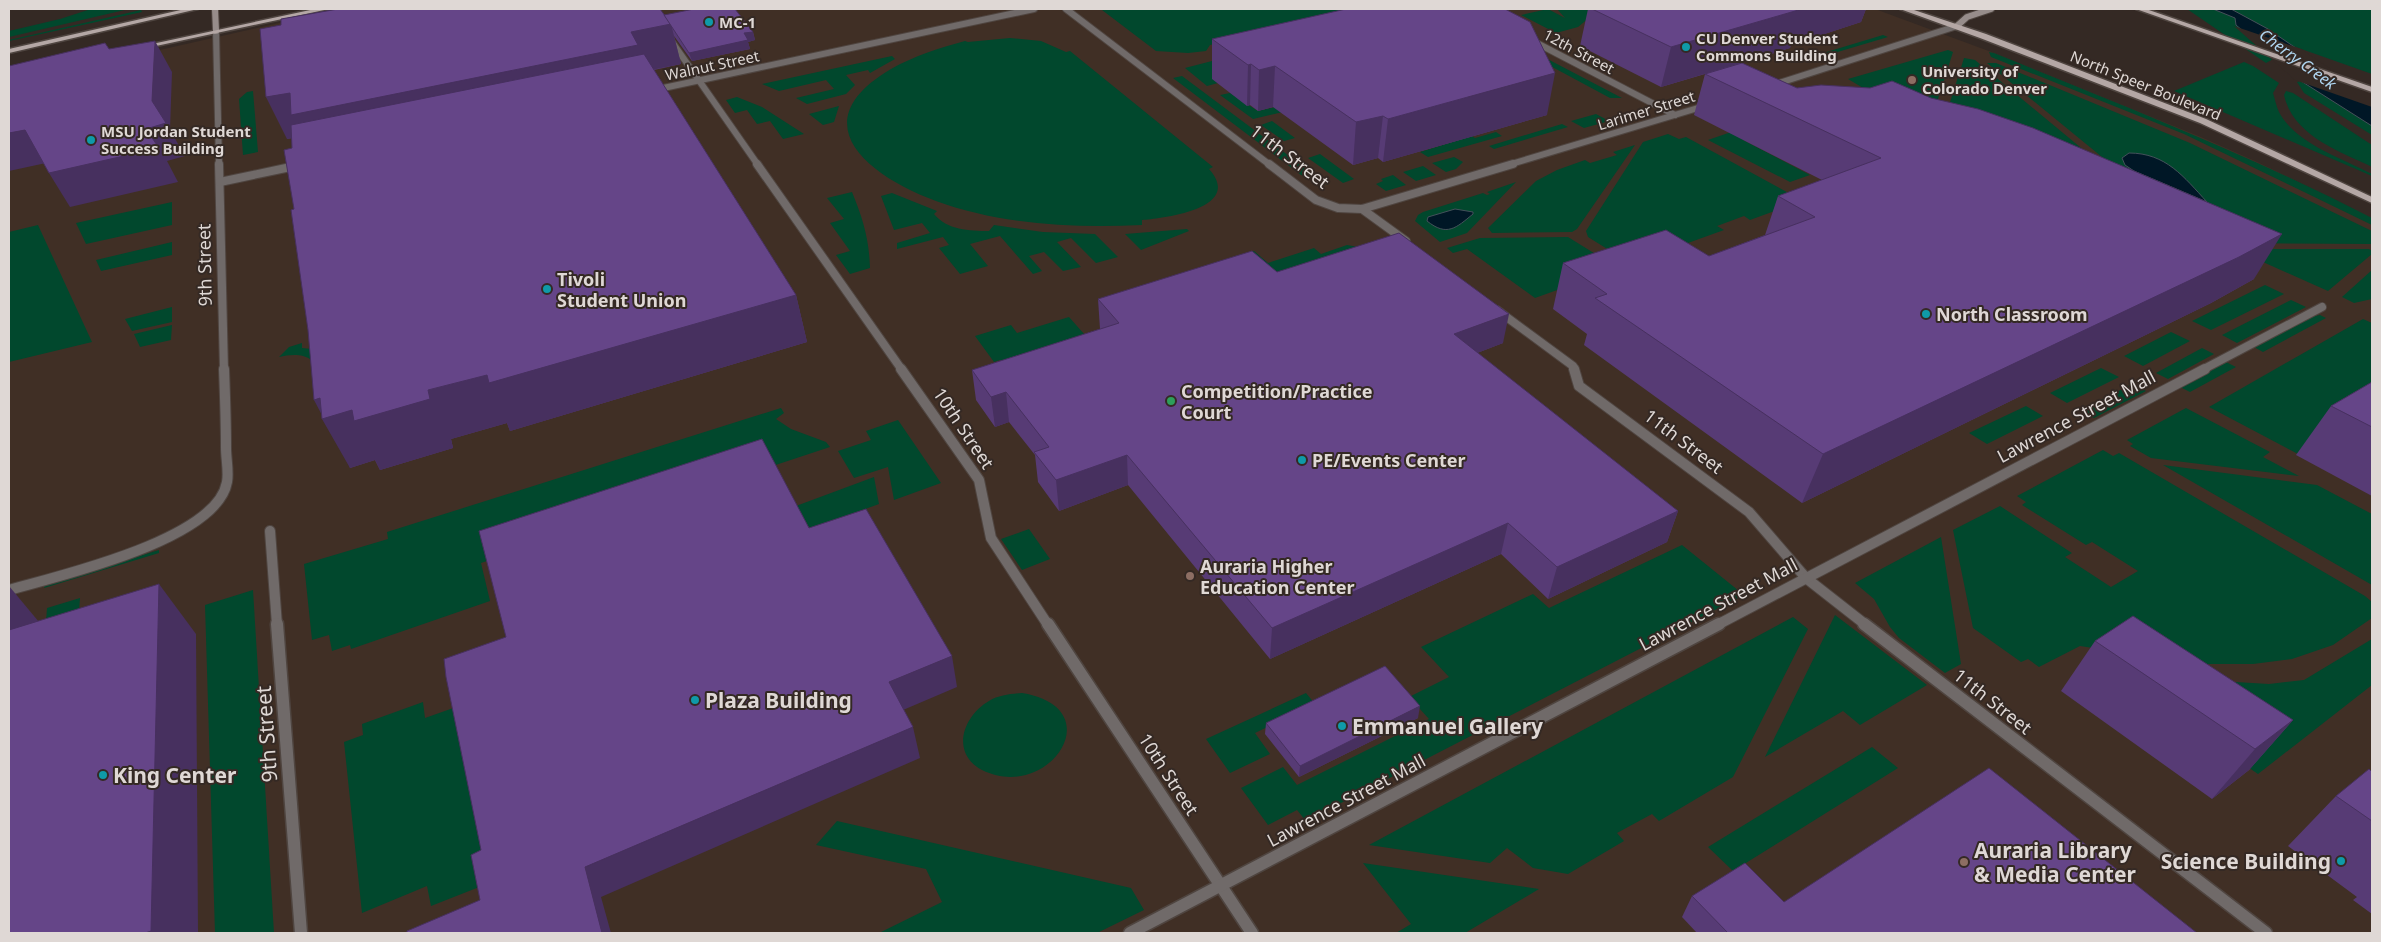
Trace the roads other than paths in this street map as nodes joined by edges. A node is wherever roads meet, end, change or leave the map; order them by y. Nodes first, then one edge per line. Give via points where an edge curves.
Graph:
1 (194, 9) edge
2 (215, 9) edge
3 (325, 9) edge
4 (1034, 9) edge
5 (1066, 9) edge
6 (1904, 9) edge
7 (1991, 9) edge
8 (2140, 9) edge
9 (1957, 26) junction
10 (216, 31) junction
11 (665, 32) edge
12 (1523, 36) edge
13 (131, 50) edge
14 (9, 51) edge
15 (699, 80) junction
16 (1765, 87) edge
17 (2372, 90) edge
18 (646, 91) edge
19 (1719, 102) edge
20 (1675, 115) junction
21 (305, 164) edge
22 (220, 182) junction
23 (2372, 200) edge
24 (1362, 209) junction
25 (1412, 246) edge
26 (1490, 304) edge
27 (2322, 307) dead end
28 (270, 531) dead end
29 (1806, 578) junction
30 (9, 590) edge
31 (1220, 886) junction
32 (300, 933) edge
33 (1130, 933) edge
34 (1252, 933) edge
35 (2266, 933) edge

1 - 14 main road
2 - 10 street, 9th Street
3 - 10 main road
4 - 15 street, Walnut Street
5 - 24 street, 11th Street via 1316,200 1338,208
6 - 9 main road, North Speer Boulevard
7 - 9 street via 1967,17
8 - 17 main road
9 - 16 street
9 - 23 main road, North Speer Boulevard via 2203,121
10 - 13 main road
10 - 22 street, 9th Street
11 - 15 street, 10th Street
12 - 20 street, 12th Street
15 - 18 street, Walnut Street
15 - 31 street, 10th Street via 979,480 991,538
19 - 20 street, Larimer Street
20 - 24 street, Larimer Street
21 - 22 street
22 - 30 street, 9th Street via 227,483 218,501 206,514 162,542
24 - 25 street
26 - 29 street, 11th Street via 1573,366 1579,386 1749,512
27 - 29 street, Lawrence Street Mall
28 - 32 street, 9th Street
29 - 31 street, Lawrence Street Mall
29 - 35 street, 11th Street
31 - 33 street, Lawrence Street Mall
31 - 34 street, 10th Street

